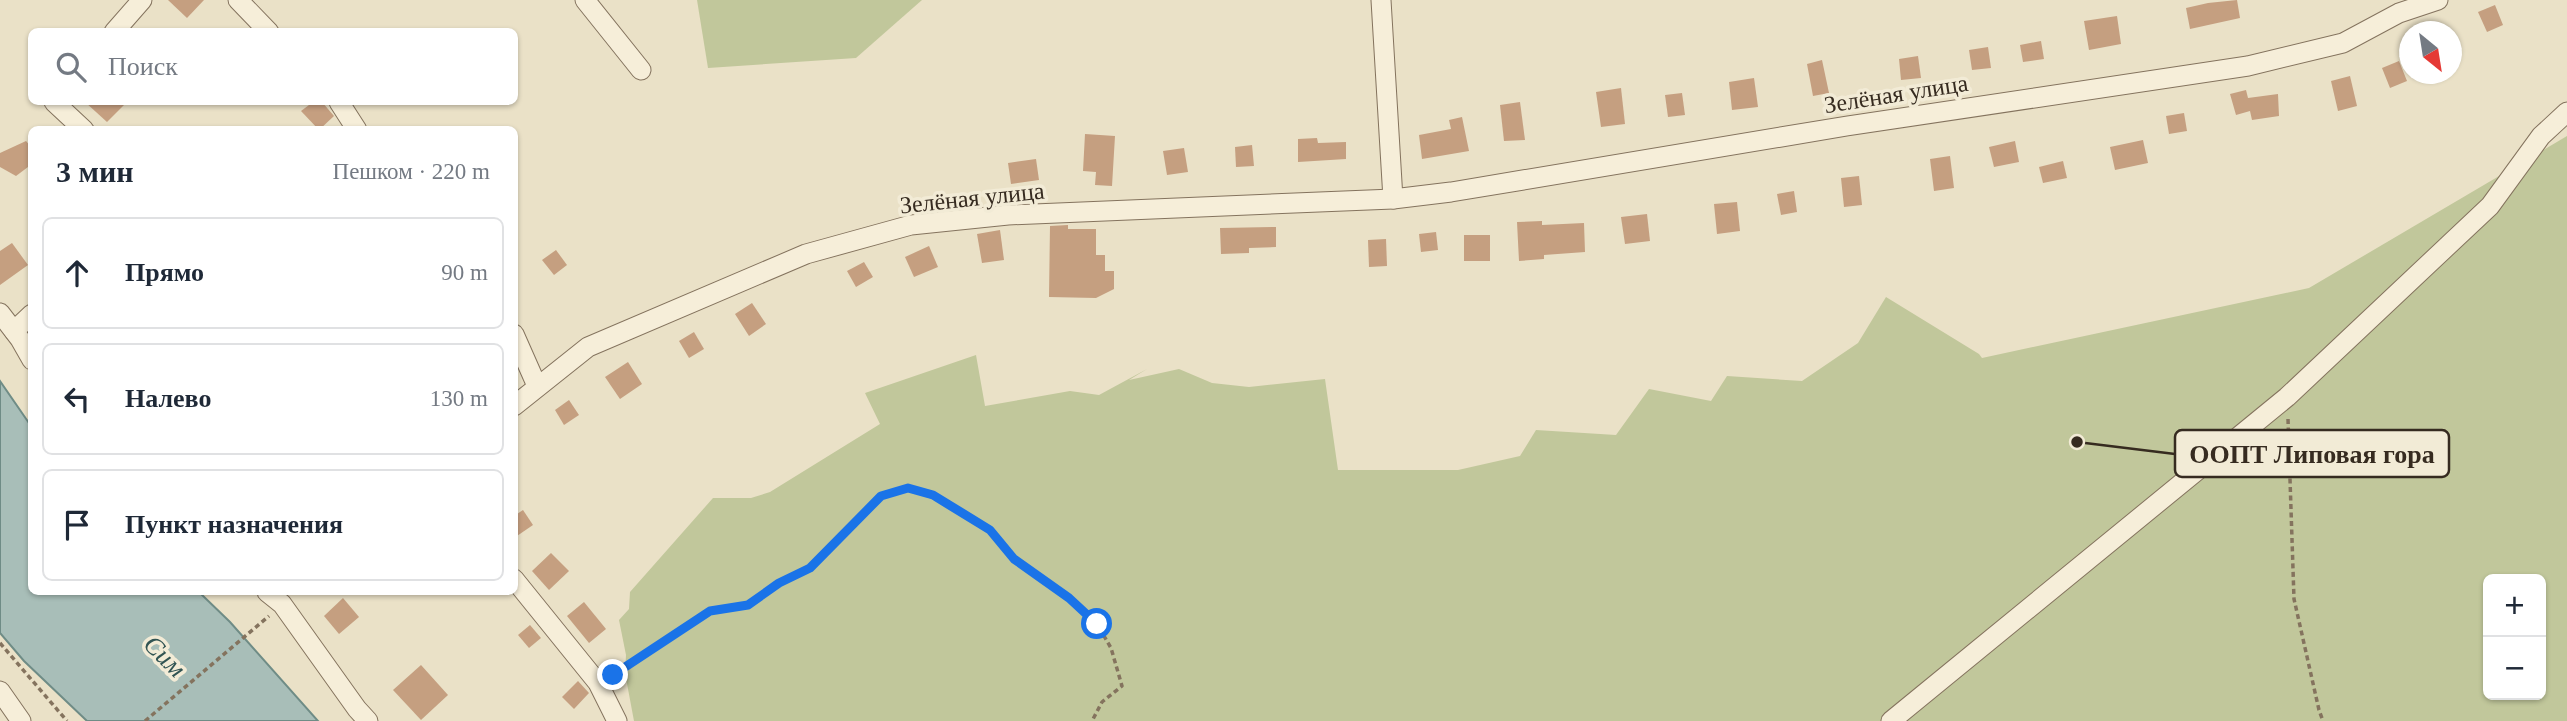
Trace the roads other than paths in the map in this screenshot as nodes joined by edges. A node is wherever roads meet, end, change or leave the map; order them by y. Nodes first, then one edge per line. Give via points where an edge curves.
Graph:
1 (142, 0) edge
2 (238, 0) edge
3 (584, 0) edge
4 (1381, 0) edge
5 (2438, 0) edge
6 (2398, 7) edge
7 (118, 28) edge
8 (265, 28) edge
9 (641, 70) dead end
10 (57, 105) edge
11 (340, 105) edge
12 (2567, 112) edge
13 (80, 126) edge
14 (354, 126) edge
15 (1393, 199) junction
16 (0, 313) edge
17 (28, 318) edge
18 (14, 331) junction
19 (518, 343) edge
20 (28, 354) edge
21 (537, 386) junction
22 (518, 403) edge
23 (518, 584) edge
24 (290, 598) edge
25 (0, 691) edge
26 (21, 721) edge
27 (368, 721) edge
28 (617, 721) edge
29 (1891, 721) edge

1 - 7 street
2 - 8 street
3 - 9 street
4 - 15 street
5 - 6 street, Зелёная улица
6 - 15 street, Зелёная улица via 2343,43 2248,66
10 - 13 street
11 - 14 street
12 - 29 street via 2541,136 2490,206 2287,397
15 - 21 street, Зелёная улица via 1008,215 911,225 806,254 588,347
16 - 18 street
17 - 18 street
18 - 20 street
19 - 21 street
21 - 22 street, Зелёная улица
23 - 28 street via 598,683
24 - 27 street
25 - 26 street

